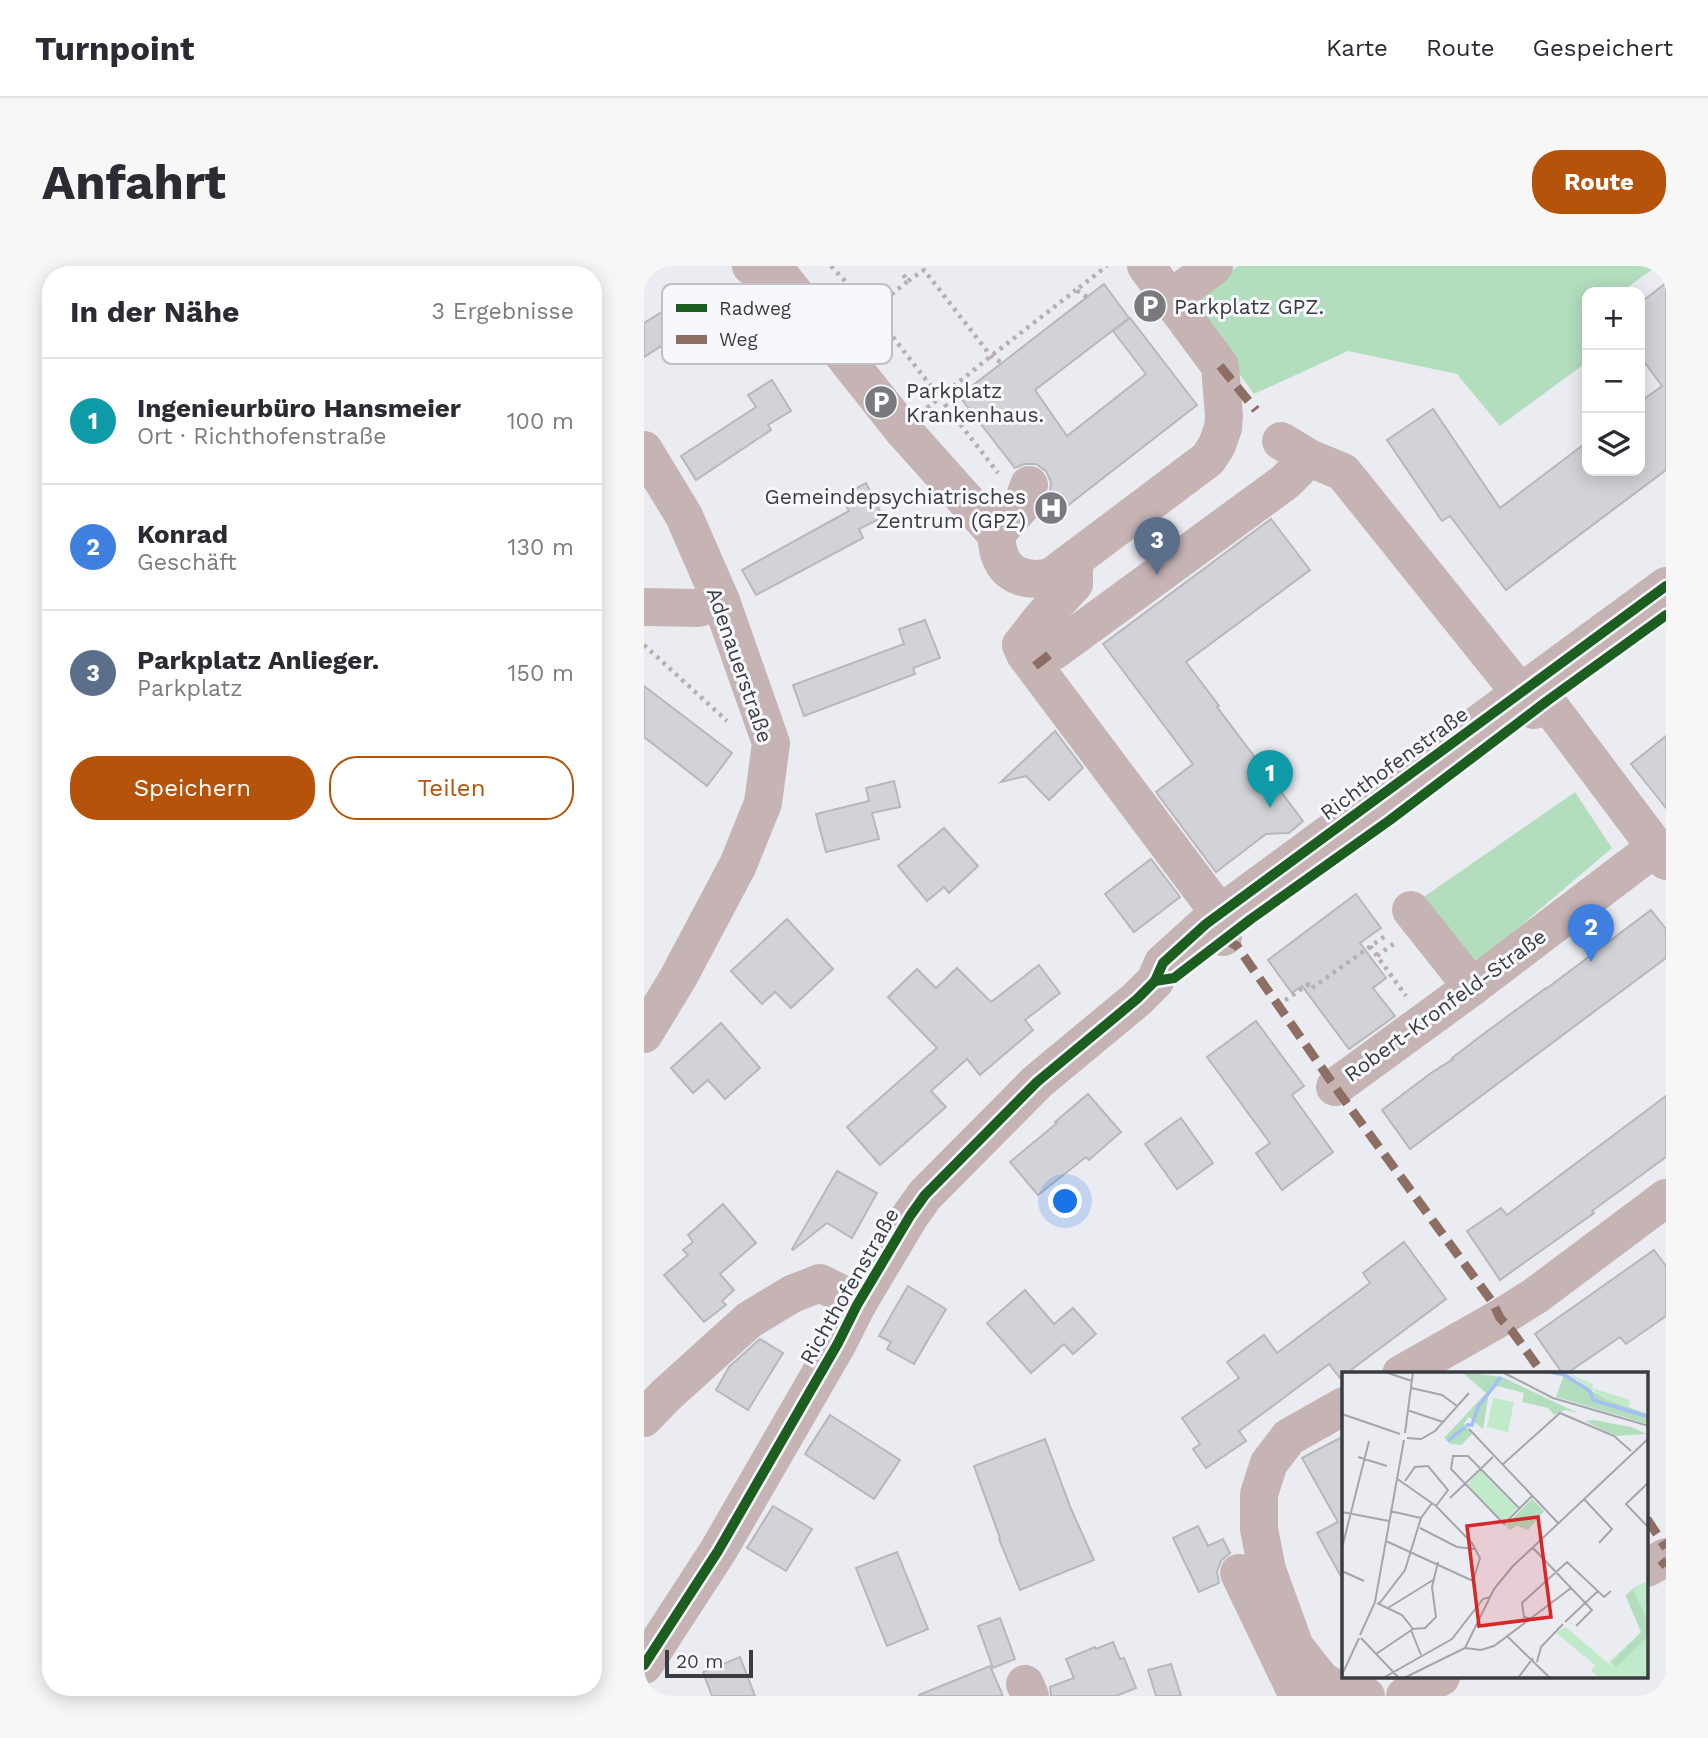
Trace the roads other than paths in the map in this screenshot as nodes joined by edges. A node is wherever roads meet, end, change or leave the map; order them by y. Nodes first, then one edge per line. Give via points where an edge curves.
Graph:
1 (751, 266) edge
2 (1146, 266) edge
3 (1214, 266) edge
4 (787, 284) edge
5 (1175, 305) junction
6 (850, 364) edge
7 (644, 450) edge
8 (1025, 495) road end
9 (996, 534) junction
10 (1074, 561) junction
11 (1666, 586) edge
12 (721, 601) junction
13 (644, 607) edge
14 (1666, 615) edge
15 (1624, 631) junction
16 (1054, 650) dead end
17 (1523, 705) junction
18 (1661, 854) edge
19 (1413, 913) road end
20 (1222, 926) junction
21 (1472, 987) junction
22 (644, 1034) edge
23 (1335, 1087) dead end
24 (1666, 1198) edge
25 (857, 1306) junction
26 (1405, 1372) edge
27 (1342, 1407) edge
28 (645, 1415) edge
29 (1666, 1557) edge
30 (1648, 1567) edge
31 (1239, 1573) dead end
32 (644, 1665) edge
33 (1298, 1696) edge
34 (1366, 1696) edge

1 - 4 street via 763,274 779,274
2 - 5 street
3 - 5 street
5 - 10 street via 1220,366 1224,416 1217,445 1208,459
6 - 9 street
7 - 12 street, Adenauerstraße via 684,516
8 - 9 street
9 - 10 street via 1004,563 1024,578 1051,577
10 - 20 street via 1074,584 1021,645
11 - 15 street, Richthofenstraße
12 - 13 street via 698,608
12 - 22 street, Adenauerstraße via 771,743 763,803 738,864
14 - 15 street, Richthofenstraße
15 - 17 street, Richthofenstraße
16 - 17 street, Robert-Kronfeld-Straße via 1285,481 1295,449 1343,472
17 - 18 street, Robert-Kronfeld-Straße
17 - 20 street, Richthofenstraße
18 - 21 street, Robert-Kronfeld-Straße
19 - 21 street
20 - 25 street, Richthofenstraße via 1206,924 1163,963 1155,981 1137,999 1037,1082 935,1184 910,1216
21 - 23 street, Robert-Kronfeld-Straße
24 - 26 street via 1535,1296
25 - 28 street via 820,1283 792,1294 749,1320
25 - 32 street, Richthofenstraße via 718,1551
27 - 34 street via 1289,1437 1269,1464 1259,1494 1259,1529 1267,1570 1295,1647 1322,1681 1349,1695
29 - 30 street
31 - 33 street

